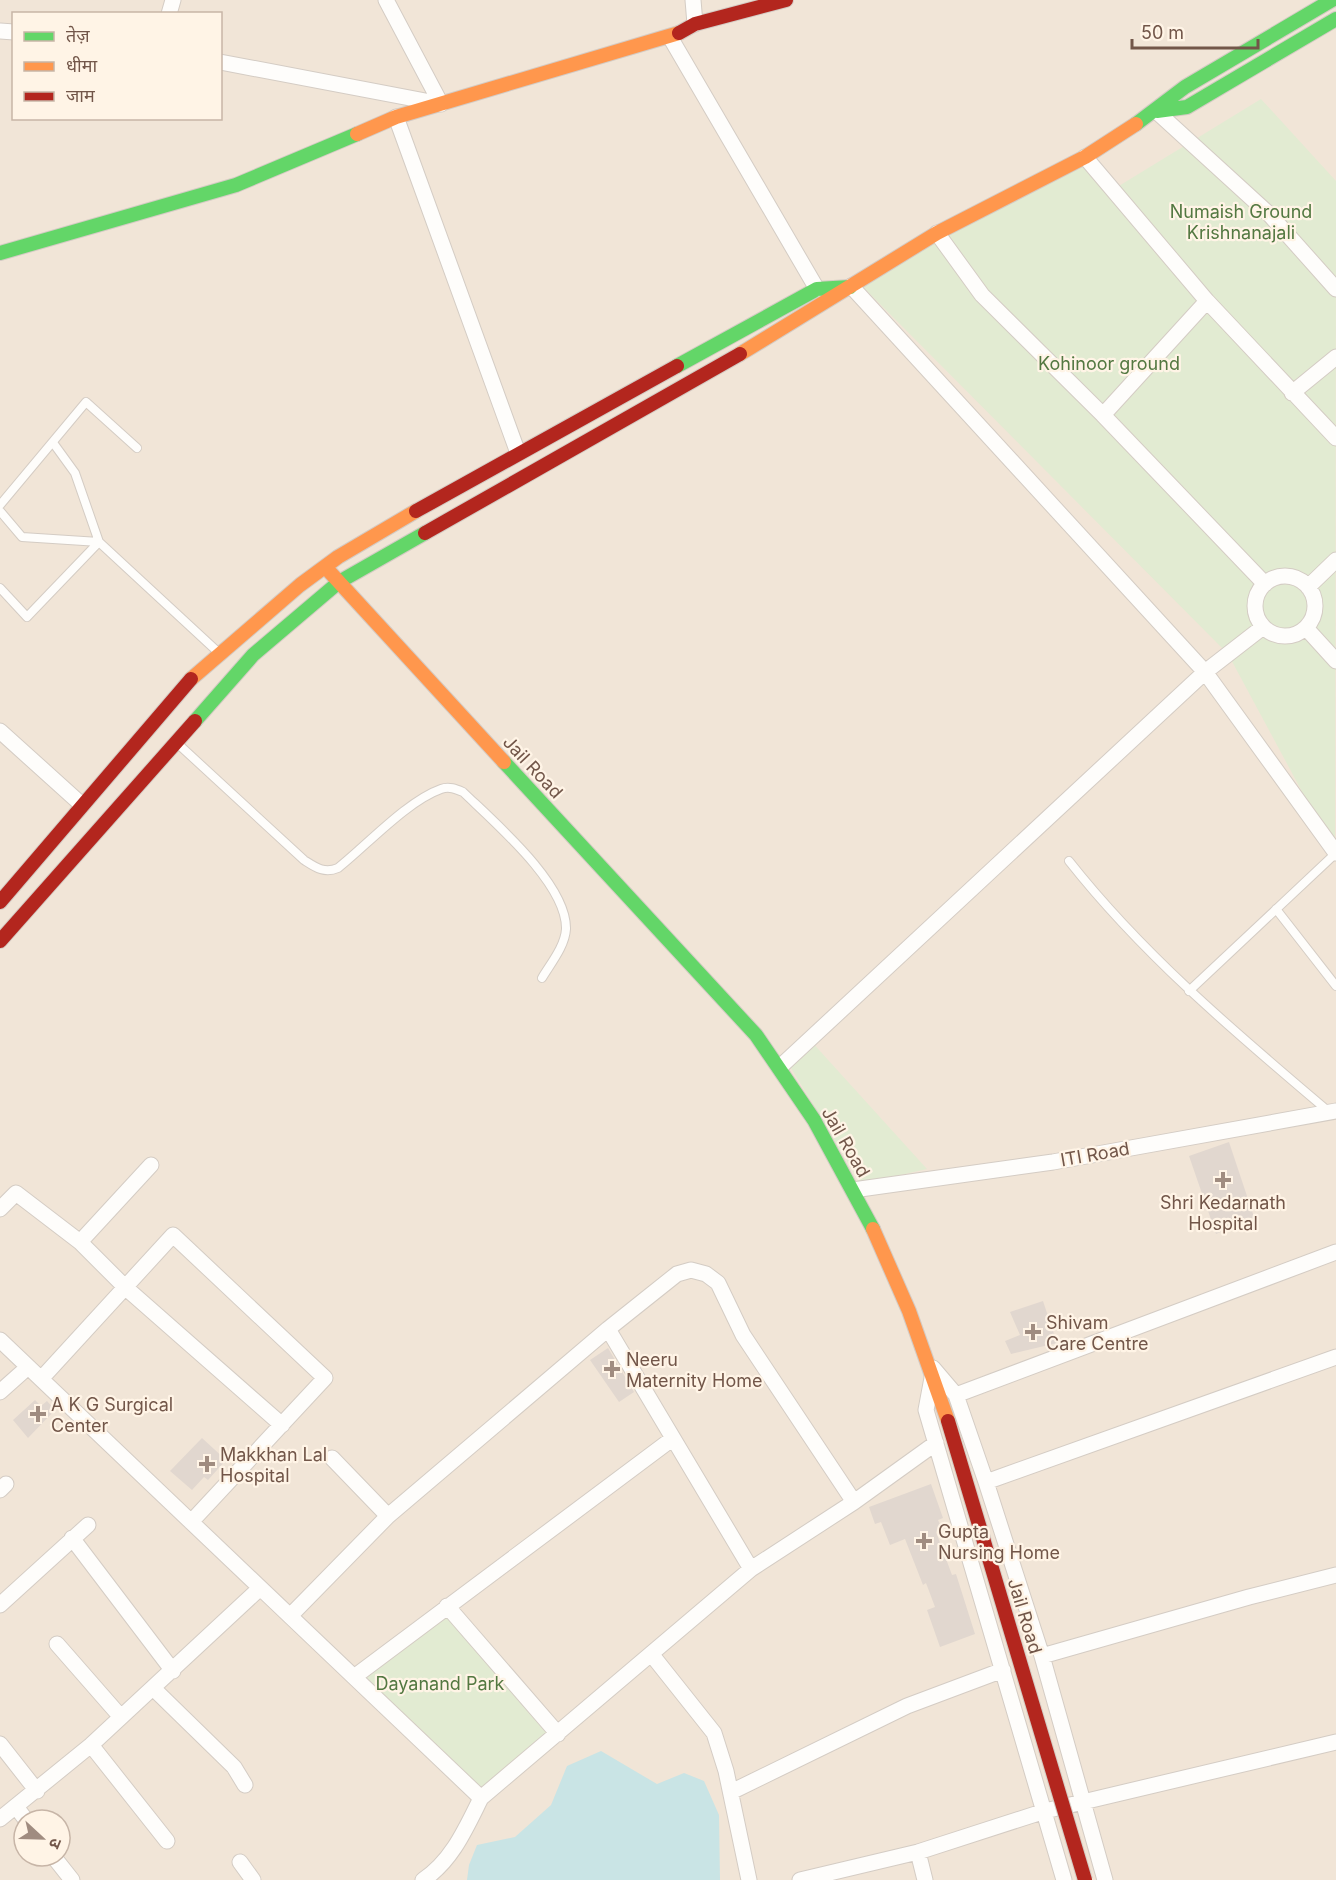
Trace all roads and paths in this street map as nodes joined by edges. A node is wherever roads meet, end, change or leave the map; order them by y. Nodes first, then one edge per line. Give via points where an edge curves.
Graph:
1 (386, 0) edge
2 (693, 0) edge
3 (786, 0) edge
4 (1332, 0) edge
5 (1336, 19) edge
6 (695, 24) junction
7 (670, 37) junction
8 (222, 62) edge
9 (441, 104) junction
10 (1156, 111) junction
11 (396, 117) junction
12 (1084, 157) junction
13 (937, 232) junction
14 (0, 253) edge
15 (851, 286) junction
16 (817, 289) junction
17 (1336, 289) edge
18 (1207, 301) junction
19 (1336, 357) edge
20 (1292, 393) junction
21 (1103, 415) junction
22 (1336, 438) edge
23 (54, 444) junction
24 (137, 448) dead end
25 (518, 453) junction
26 (0, 505) edge
27 (0, 511) edge
28 (99, 542) junction
29 (1336, 560) edge
30 (324, 566) junction
31 (339, 582) junction
32 (1264, 584) junction
33 (1308, 587) junction
34 (0, 588) edge
35 (1263, 627) junction
36 (1306, 628) junction
37 (220, 654) junction
38 (1336, 661) edge
39 (1205, 672) junction
40 (0, 732) edge
41 (176, 742) junction
42 (82, 805) junction
43 (1336, 853) edge
44 (1069, 861) dead end
45 (0, 902) edge
46 (1276, 909) junction
47 (0, 941) edge
48 (542, 978) dead end
49 (1336, 986) edge
50 (1189, 991) junction
51 (781, 1066) junction
52 (1333, 1112) edge
53 (151, 1165) dead end
54 (853, 1190) junction
55 (0, 1209) edge
56 (80, 1242) junction
57 (1336, 1252) edge
58 (126, 1288) junction
59 (609, 1329) junction
60 (0, 1340) edge
61 (1336, 1357) edge
62 (926, 1360) junction
63 (28, 1367) junction
64 (932, 1377) junction
65 (41, 1379) junction
66 (0, 1392) edge
67 (956, 1395) junction
68 (282, 1425) junction
69 (672, 1439) junction
70 (936, 1443) junction
71 (332, 1458) dead end
72 (986, 1482) junction
73 (854, 1502) junction
74 (388, 1516) junction
75 (191, 1522) junction
76 (88, 1525) dead end
77 (72, 1538) junction
78 (751, 1569) junction
79 (1336, 1575) edge
80 (259, 1589) junction
81 (0, 1605) edge
82 (447, 1606) junction
83 (290, 1616) junction
84 (57, 1644) dead end
85 (652, 1655) junction
86 (1042, 1656) junction
87 (1003, 1670) junction
88 (173, 1671) junction
89 (354, 1677) junction
90 (153, 1688) junction
91 (120, 1716) junction
92 (558, 1734) junction
93 (1336, 1742) edge
94 (0, 1744) edge
95 (91, 1745) junction
96 (246, 1785) dead end
97 (37, 1791) junction
98 (731, 1792) junction
99 (481, 1798) junction
100 (1082, 1802) junction
101 (25, 1808) edge
102 (1045, 1811) junction
103 (167, 1841) dead end
104 (918, 1852) junction
105 (240, 1862) dead end
106 (62, 1868) edge
107 (72, 1880) edge
108 (253, 1880) edge
109 (423, 1880) edge
110 (749, 1880) edge
111 (804, 1880) edge
112 (926, 1880) edge
113 (1064, 1880) edge
114 (1085, 1880) edge
115 (1105, 1880) edge

1 - 9 street
2 - 6 street
3 - 6 main road
4 - 10 main road via 1185,87
5 - 10 main road via 1187,107
6 - 7 main road
7 - 9 main road
7 - 16 street
8 - 9 street
9 - 11 main road
10 - 12 main road
10 - 17 street via 1270,215
11 - 14 main road via 236,185
11 - 25 street
12 - 13 main road
12 - 18 street
13 - 15 main road
13 - 21 street via 982,295
15 - 16 main road
15 - 31 main road
15 - 39 street
16 - 25 main road
18 - 20 street
18 - 21 street
19 - 20 street
20 - 22 street
21 - 32 street
23 - 24 lane via 86,402
23 - 26 lane
23 - 28 lane via 75,473
25 - 30 main road
27 - 28 lane via 22,537
28 - 34 lane via 27,617
28 - 37 lane
29 - 33 street
30 - 31 main road, Jail Road
30 - 37 main road
31 - 41 main road via 253,655
31 - 51 main road, Jail Road
32 - 33 street via 1286,576 1298,578
32 - 35 street via 1255,605
33 - 36 street via 1316,607
35 - 36 street via 1284,637
35 - 39 street
36 - 38 street
37 - 42 main road via 186,683
39 - 43 street
39 - 51 street
40 - 42 street
41 - 47 main road
41 - 48 lane via 318,869 338,868 418,802 441,789 451,787 463,792 526,853 559,900 566,930
42 - 45 main road
43 - 46 lane
44 - 50 lane via 1099,899
46 - 49 lane
46 - 50 lane
50 - 52 lane
51 - 54 main road, Jail Road
52 - 54 street, ITI Road via 1053,1162
53 - 56 street
54 - 62 main road, Jail Road via 894,1276
55 - 56 street via 16,1193
56 - 58 street
57 - 67 street
58 - 65 street
58 - 68 street
58 - 68 street via 173,1235 326,1378
59 - 69 street
59 - 73 street via 677,1274 691,1270 706,1274 718,1283 743,1335
59 - 74 street
60 - 63 street
61 - 72 street
62 - 64 main road, Jail Road
62 - 67 street
63 - 65 street
63 - 66 street
64 - 70 street via 926,1410
64 - 114 main road, Jail Road, bridge
65 - 75 street
67 - 72 street
68 - 75 street
69 - 78 street
69 - 82 street
70 - 73 street
70 - 87 street
71 - 74 street
72 - 86 street
73 - 78 street
74 - 83 street
75 - 80 street
76 - 77 street
77 - 81 street
77 - 88 street
78 - 85 street
79 - 86 street
80 - 83 street
80 - 88 street
82 - 89 street
82 - 92 street
83 - 89 street
84 - 91 street
85 - 92 street
85 - 98 street via 714,1733
86 - 100 street
87 - 98 street via 907,1706
87 - 102 street
88 - 90 street
89 - 99 street
90 - 91 street
90 - 96 street via 234,1767
91 - 95 street
92 - 99 street
93 - 100 street
94 - 97 street
95 - 97 street
95 - 103 street
97 - 101 street
98 - 110 street
99 - 109 street via 458,1844
100 - 102 street
100 - 115 street
102 - 104 street
102 - 113 street
104 - 111 street
104 - 112 street
105 - 108 street
106 - 107 street

